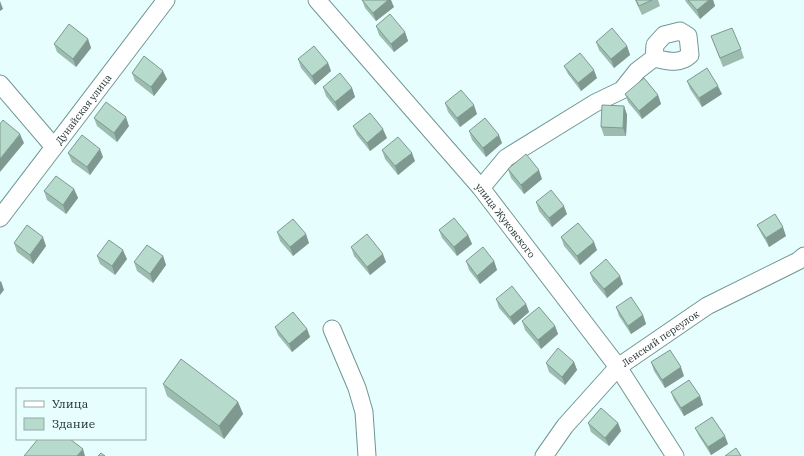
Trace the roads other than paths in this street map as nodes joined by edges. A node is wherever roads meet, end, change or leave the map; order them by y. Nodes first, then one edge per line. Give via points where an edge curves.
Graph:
1 (166, 0) edge
2 (317, 0) edge
3 (654, 58) dead end
4 (0, 84) edge
5 (54, 147) junction
6 (481, 188) junction
7 (0, 218) edge
8 (804, 256) edge
9 (332, 329) dead end
10 (618, 367) junction
11 (367, 456) edge
12 (544, 456) edge
13 (676, 456) edge

1 - 5 street, Дунайская улица
2 - 6 street, улица Жуковского
3 - 6 street via 637,71 622,90 594,103 506,158
4 - 5 street
5 - 7 street, Дунайская улица
6 - 10 street, улица Жуковского
8 - 10 street, Ленский переулок via 707,306
9 - 11 street via 357,388 364,412
10 - 12 street, Ленский переулок via 565,426
10 - 13 street, улица Жуковского

